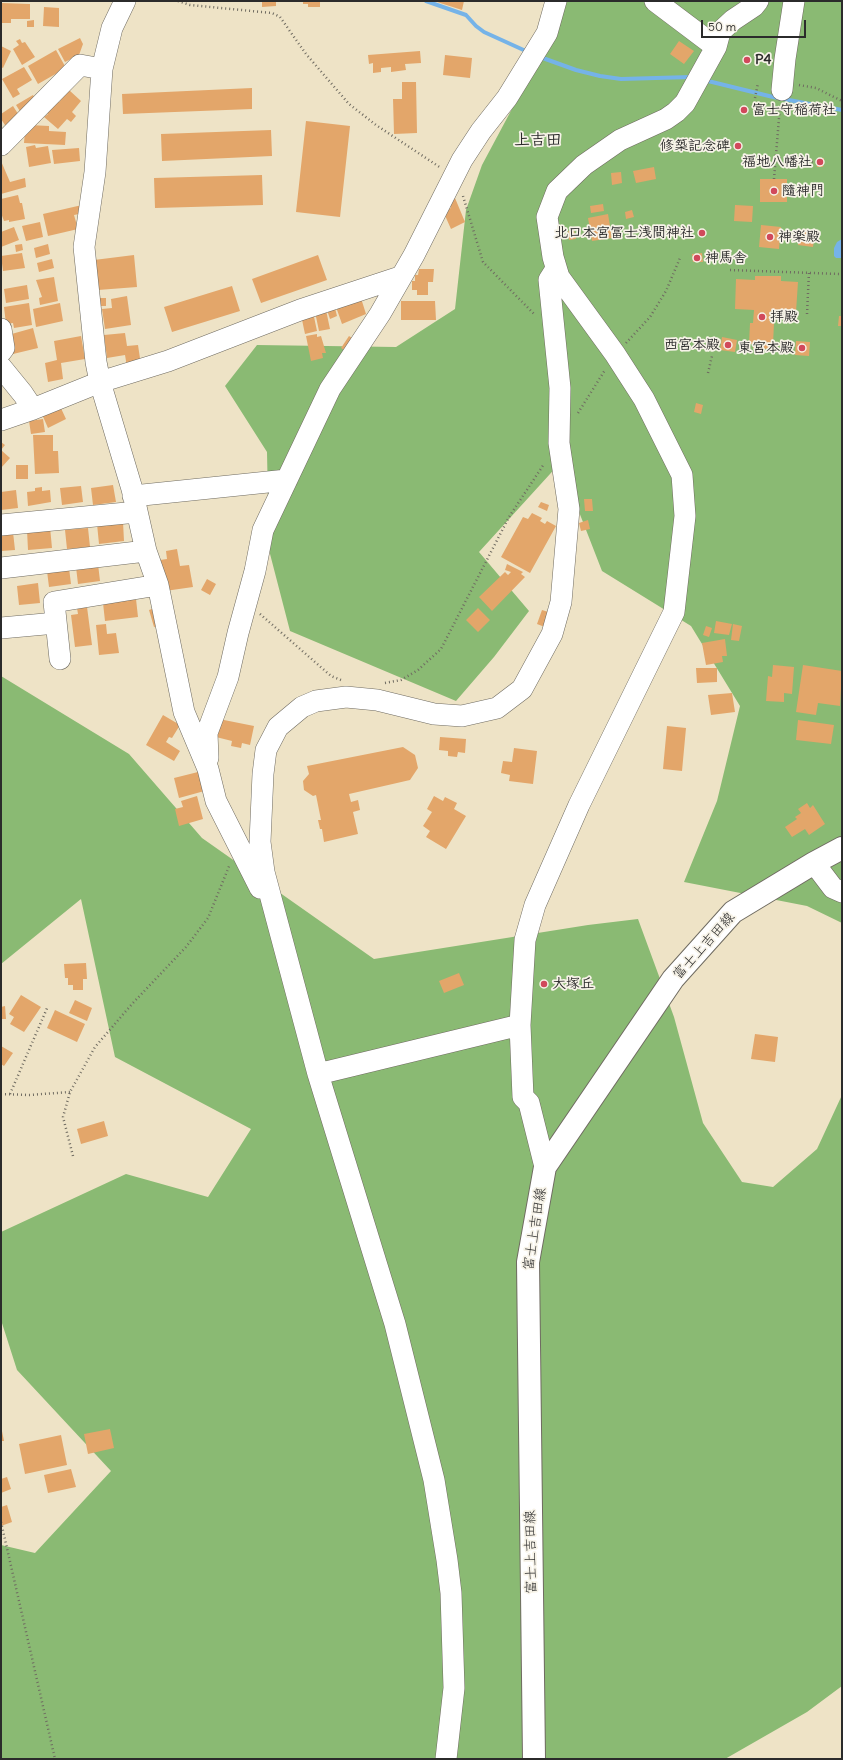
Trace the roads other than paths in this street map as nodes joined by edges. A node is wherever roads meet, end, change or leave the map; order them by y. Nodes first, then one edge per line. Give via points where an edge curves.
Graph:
1 (125, 1) edge
2 (556, 1) edge
3 (655, 1) edge
4 (758, 1) edge
5 (794, 1) edge
6 (716, 47) junction
7 (102, 69) junction
8 (782, 92) road end
9 (1, 145) edge
10 (556, 269) junction
11 (400, 277) junction
12 (1, 329) edge
13 (1, 352) edge
14 (1, 367) edge
15 (100, 382) junction
16 (33, 409) junction
17 (1, 420) edge
18 (287, 480) junction
19 (135, 504) junction
20 (1, 525) edge
21 (146, 551) junction
22 (1, 568) edge
23 (158, 586) junction
24 (56, 623) junction
25 (1, 628) edge
26 (60, 659) dead end
27 (208, 769) junction
28 (842, 848) edge
29 (814, 863) junction
30 (842, 892) edge
31 (279, 926) junction
32 (520, 1025) junction
33 (318, 1074) junction
34 (546, 1167) junction
35 (446, 1759) edge
36 (534, 1759) edge

1 - 7 street via 112,28
2 - 11 street via 546,33 507,98 470,148
3 - 6 street
4 - 6 street via 720,32
5 - 8 street
6 - 10 street via 685,103 676,112 620,140 584,164 557,191 547,217
7 - 9 street via 80,65
7 - 15 street via 95,172 84,247
10 - 31 street via 549,280 560,388 559,443 569,509 561,602 552,634 522,689 497,708 462,716 434,714 377,700 346,697 316,701 302,707 278,727 266,750 260,842 264,872
10 - 32 street via 559,277 644,399 682,475 685,516 674,612 579,805 535,905 525,940
11 - 15 street via 300,310 168,361
11 - 18 street via 380,314 330,389
12 - 13 street via 4,348
14 - 16 street
15 - 16 street
15 - 19 street
16 - 17 street
18 - 19 street
18 - 27 street via 263,530 228,677 207,732
19 - 20 street
19 - 21 street
21 - 22 street
21 - 23 street
23 - 24 street via 54,602
23 - 27 street via 184,712
24 - 25 street
24 - 26 street
27 - 31 street via 216,801
28 - 29 main road, 富士上吉田線
29 - 30 street via 833,888
29 - 34 main road, 富士上吉田線 via 733,912 673,979
31 - 33 street
32 - 33 street
32 - 34 street via 523,1097 530,1103
33 - 35 street via 395,1324 434,1480 451,1594 454,1688
34 - 36 main road, 富士上吉田線 via 528,1262

